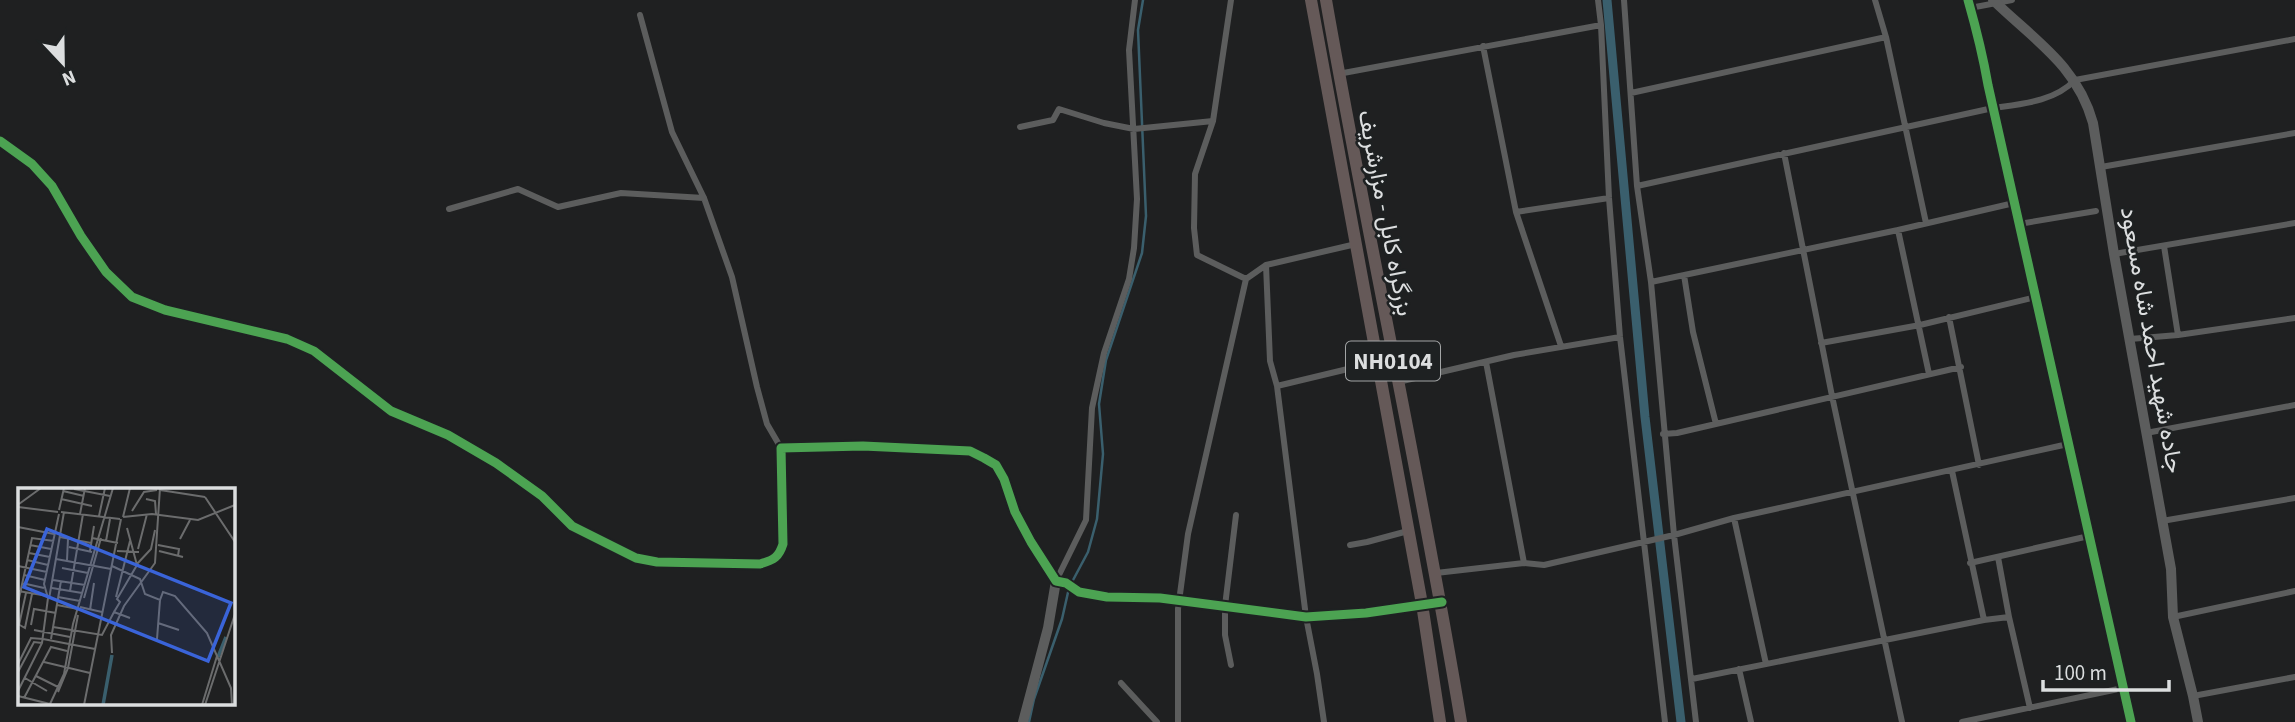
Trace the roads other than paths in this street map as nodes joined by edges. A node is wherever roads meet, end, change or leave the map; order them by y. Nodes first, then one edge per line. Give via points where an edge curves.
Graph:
1 (1135, 0) edge
2 (1231, 0) edge
3 (1311, 0) edge
4 (1326, 0) edge
5 (1598, 0) edge
6 (1624, 0) edge
7 (1875, 0) edge
8 (1968, 0) edge
9 (2012, 0) edge
10 (1995, 2) edge
11 (1970, 8) junction
12 (640, 15) dead end
13 (1601, 25) junction
14 (1886, 37) junction
15 (2295, 39) edge
16 (1483, 46) junction
17 (1338, 74) junction
18 (2075, 80) junction
19 (1631, 93) junction
20 (1993, 108) junction
21 (1213, 121) junction
22 (1020, 127) dead end
23 (1139, 128) junction
24 (1906, 128) junction
25 (2295, 133) edge
26 (0, 141) edge
27 (1784, 153) junction
28 (2101, 167) junction
29 (1637, 186) junction
30 (704, 198) junction
31 (1609, 198) junction
32 (2014, 203) junction
33 (449, 209) dead end
34 (2096, 211) dead end
35 (1516, 212) junction
36 (1926, 223) junction
37 (2295, 223) edge
38 (2019, 224) junction
39 (1898, 230) junction
40 (1356, 244) junction
41 (2164, 246) junction
42 (1803, 251) junction
43 (2114, 254) junction
44 (1266, 265) junction
45 (1684, 275) junction
46 (1246, 279) junction
47 (1651, 282) junction
48 (2036, 298) junction
49 (1949, 317) junction
50 (2295, 318) edge
51 (1920, 325) junction
52 (2178, 335) junction
53 (1620, 337) junction
54 (2130, 339) junction
55 (1821, 343) junction
56 (1561, 346) junction
57 (1377, 362) junction
58 (1486, 362) junction
59 (1961, 367) junction
60 (1929, 374) junction
61 (1398, 382) junction
62 (1277, 386) junction
63 (1832, 396) junction
64 (2295, 405) edge
65 (1716, 424) junction
66 (2146, 433) junction
67 (1663, 434) junction
68 (2068, 444) junction
69 (781, 448) junction
70 (1979, 465) junction
71 (1952, 471) junction
72 (1853, 492) junction
73 (2295, 498) edge
74 (1236, 515) dead end
75 (1734, 518) junction
76 (2162, 521) junction
77 (1408, 531) junction
78 (1674, 536) junction
79 (2089, 536) junction
80 (1645, 542) junction
81 (1350, 545) dead end
82 (1998, 557) junction
83 (1524, 563) junction
84 (1970, 563) junction
85 (1436, 573) junction
86 (1061, 582) junction
87 (2295, 591) edge
88 (1179, 601) junction
89 (1442, 602) junction
90 (1422, 604) junction
91 (1225, 606) junction
92 (1306, 617) junction
93 (2009, 617) junction
94 (2173, 617) junction
95 (1984, 620) junction
96 (1884, 639) junction
97 (1766, 664) junction
98 (1231, 665) dead end
99 (1740, 669) junction
100 (2295, 677) edge
101 (1692, 679) junction
102 (1121, 683) dead end
103 (2123, 688) junction
104 (2193, 696) junction
105 (2030, 708) junction
106 (1999, 713) junction
107 (1178, 721) edge
108 (1023, 722) edge
109 (1157, 722) edge
110 (1168, 722) edge
111 (1324, 722) edge
112 (1440, 722) edge
113 (1461, 722) edge
114 (1665, 722) edge
115 (1696, 722) edge
116 (1751, 722) edge
117 (1902, 722) edge
118 (1962, 722) edge
119 (2002, 722) edge
120 (2131, 722) edge
121 (2198, 722) edge

1 - 23 street via 1129,50
2 - 21 street
3 - 40 highway, بزرگراه کابل - مزارشریف / NH0104
4 - 17 highway, بزرگراه کابل - مزارشریف / NH0104
5 - 13 street
6 - 19 street
7 - 14 street
8 - 11 street
9 - 10 street
10 - 11 street
10 - 18 street, جاده شهيد احمد شاه مسعود
11 - 20 street
12 - 30 street via 672,132
13 - 16 street
13 - 31 street
14 - 19 street
14 - 24 street
15 - 18 street
16 - 17 street
16 - 35 street
17 - 61 highway, بزرگراه کابل - مزارشریف / NH0104
18 - 20 street via 2037,101
18 - 28 street, جاده شهيد احمد شاه مسعود via 2088,103
19 - 29 street
20 - 24 street
20 - 32 street
21 - 23 street
21 - 46 street via 1195,174 1197,255
22 - 23 street via 1053,120 1059,109
23 - 86 street via 1129,279 1104,353 1092,408 1086,520
24 - 27 street
24 - 36 street
25 - 28 street
26 - 69 street via 32,164 52,186 106,272 132,297 165,310 287,339 314,351 391,411 448,435 496,463 542,496 572,526 636,558 760,564 779,556 783,544
27 - 29 street
27 - 42 street
28 - 43 street, جاده شهيد احمد شاه مسعود
29 - 47 street
30 - 33 street via 621,193 558,207 518,189
30 - 69 street via 732,276 767,424
31 - 35 street
31 - 53 street
32 - 36 street
32 - 38 street
34 - 38 street
35 - 56 street
36 - 39 street
37 - 41 street
38 - 48 street
39 - 42 street
39 - 51 street
40 - 44 street
40 - 57 highway, بزرگراه کابل - مزارشریف / NH0104
41 - 43 street
41 - 52 street
42 - 45 street
42 - 55 street
43 - 54 street, جاده شهيد احمد شاه مسعود
44 - 46 street
44 - 62 street via 1269,350
45 - 47 street
45 - 65 street
46 - 88 street via 1188,534
47 - 67 street
48 - 49 street
48 - 68 street
49 - 51 street
49 - 59 street
50 - 52 street
51 - 55 street
51 - 60 street
52 - 54 street
53 - 56 street
53 - 80 street
54 - 66 street, جاده شهيد احمد شاه مسعود
55 - 63 street
56 - 58 street
57 - 62 street
57 - 77 highway, بزرگراه کابل - مزارشریف / NH0104
58 - 61 street
58 - 83 street
59 - 60 street
59 - 70 street
60 - 63 street
61 - 85 highway, بزرگراه کابل - مزارشریف / NH0104
62 - 92 street
63 - 65 street
63 - 72 street
64 - 66 street
65 - 67 street
66 - 76 street, جاده شهيد احمد شاه مسعود
67 - 78 street
68 - 70 street
68 - 79 street
69 - 86 street via 970,451 996,465 1031,542
70 - 71 street
71 - 72 street
71 - 84 street
72 - 75 street
72 - 96 street
73 - 76 street
74 - 91 street
75 - 78 street
75 - 97 street
76 - 94 street, جاده شهيد احمد شاه مسعود
77 - 81 street
77 - 90 highway, بزرگراه کابل - مزارشریف / NH0104
78 - 80 street
78 - 101 street
79 - 82 street
79 - 103 street
80 - 83 street via 1544,565
80 - 114 street
82 - 84 street
82 - 93 street
83 - 85 street
84 - 95 street
85 - 89 highway, بزرگراه کابل - مزارشریف / NH0104
86 - 88 street via 1079,592 1107,597
86 - 108 street
87 - 94 street
88 - 91 street
88 - 107 street
89 - 90 street
89 - 113 highway, بزرگراه کابل - مزارشریف / NH0104
90 - 92 street
90 - 112 highway, بزرگراه کابل - مزارشریف / NH0104
91 - 92 street
91 - 98 street via 1224,635
92 - 111 street
93 - 95 street
93 - 105 street
94 - 104 street, جاده شهيد احمد شاه مسعود
95 - 96 street
96 - 97 street
96 - 117 street
97 - 99 street
99 - 101 street
99 - 116 street
100 - 104 street
101 - 115 street
102 - 109 street
103 - 105 street
103 - 120 street
104 - 121 street, جاده شهيد احمد شاه مسعود
105 - 106 street
106 - 118 street
106 - 119 street
107 - 110 street

